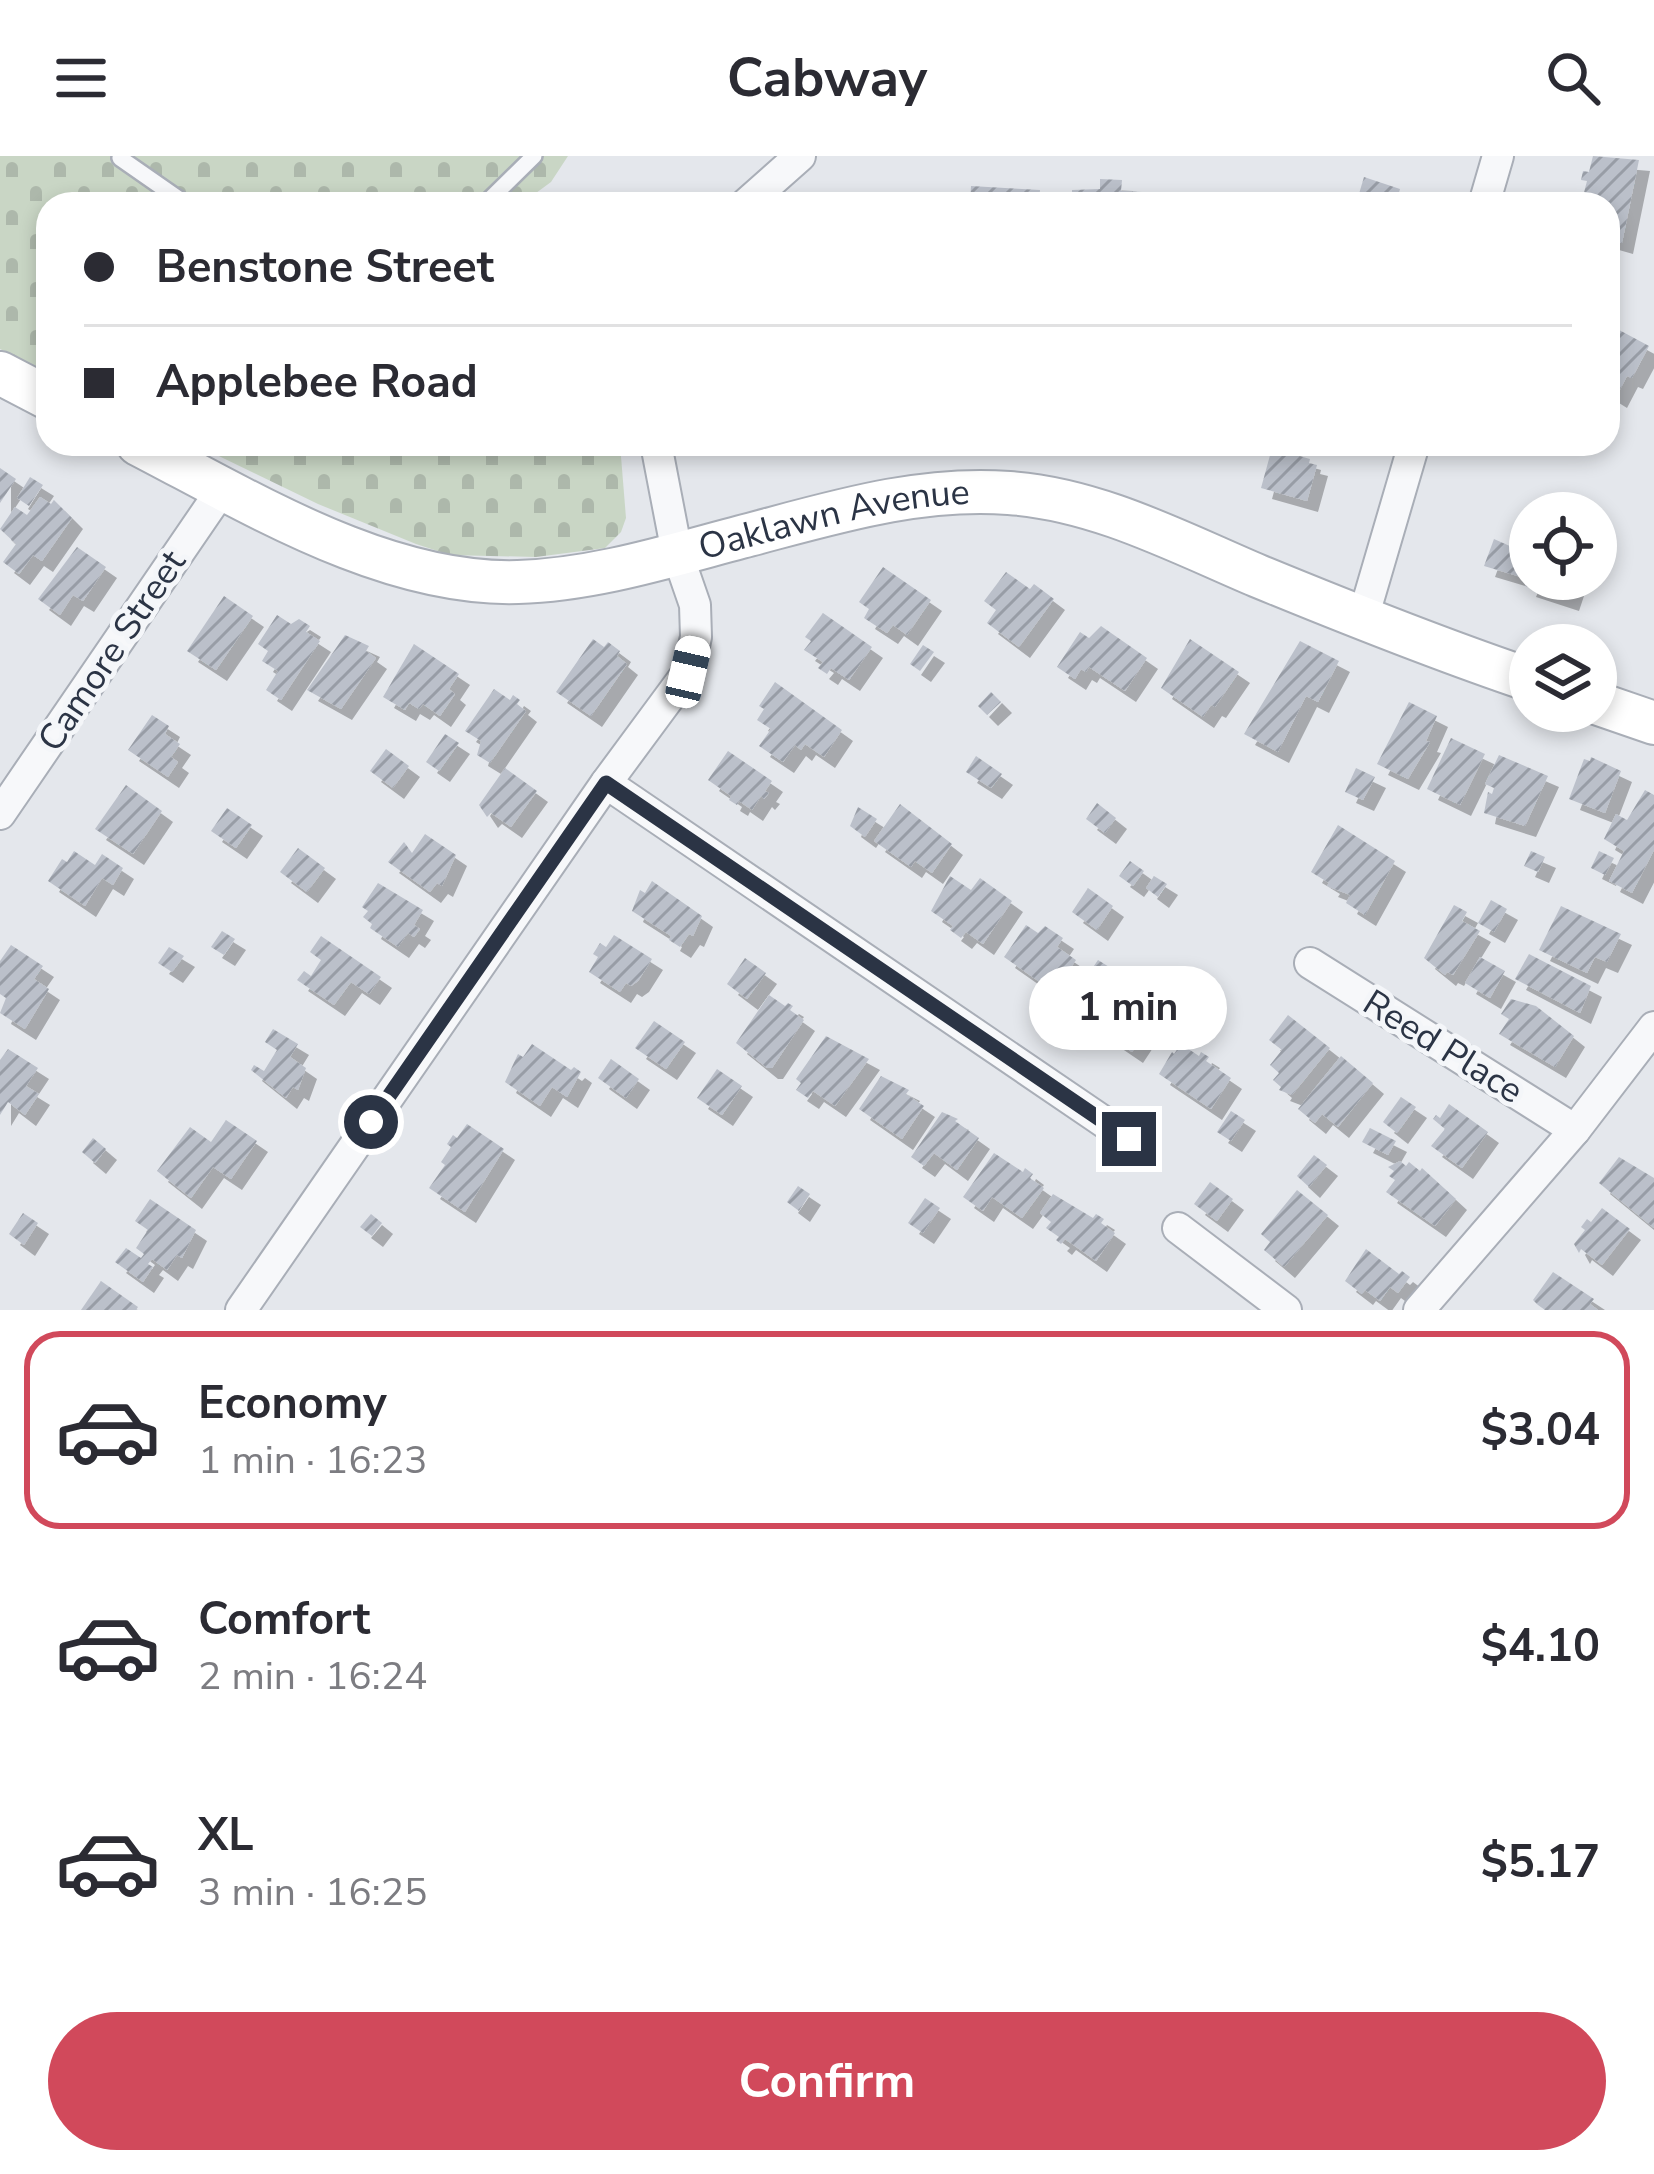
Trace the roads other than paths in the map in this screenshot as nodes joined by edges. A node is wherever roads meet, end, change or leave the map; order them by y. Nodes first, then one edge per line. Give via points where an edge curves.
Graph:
1 (534, 156) edge
2 (800, 156) edge
3 (1498, 156) edge
4 (119, 157) edge
5 (169, 192) edge
6 (496, 192) edge
7 (760, 192) edge
8 (1488, 192) edge
9 (0, 373) edge
10 (36, 392) edge
11 (161, 456) edge
12 (658, 456) edge
13 (1410, 456) edge
14 (223, 488) junction
15 (677, 553) junction
16 (1363, 618) junction
17 (1509, 672) edge
18 (1617, 710) edge
19 (1654, 723) edge
20 (606, 783) junction
21 (0, 814) edge
22 (1310, 963) dead end
23 (1654, 1027) edge
24 (1575, 1130) junction
25 (1129, 1139) dead end
26 (1178, 1228) dead end
27 (242, 1310) edge
28 (1286, 1310) edge
29 (1419, 1310) edge

1 - 6 lane
2 - 7 street
3 - 8 street
4 - 5 lane
9 - 10 street
11 - 14 street, Oaklawn Avenue
12 - 15 street
13 - 16 street
14 - 15 street, Oaklawn Avenue via 361,553 447,578 570,578
14 - 21 street, Camore Street
15 - 16 street, Oaklawn Avenue via 884,501 1024,494 1136,524
15 - 20 street via 695,605 688,672
16 - 17 street, Oaklawn Avenue
18 - 19 street
20 - 25 street
20 - 27 street
22 - 24 street, Reed Place
23 - 24 street
24 - 29 street
26 - 28 street

